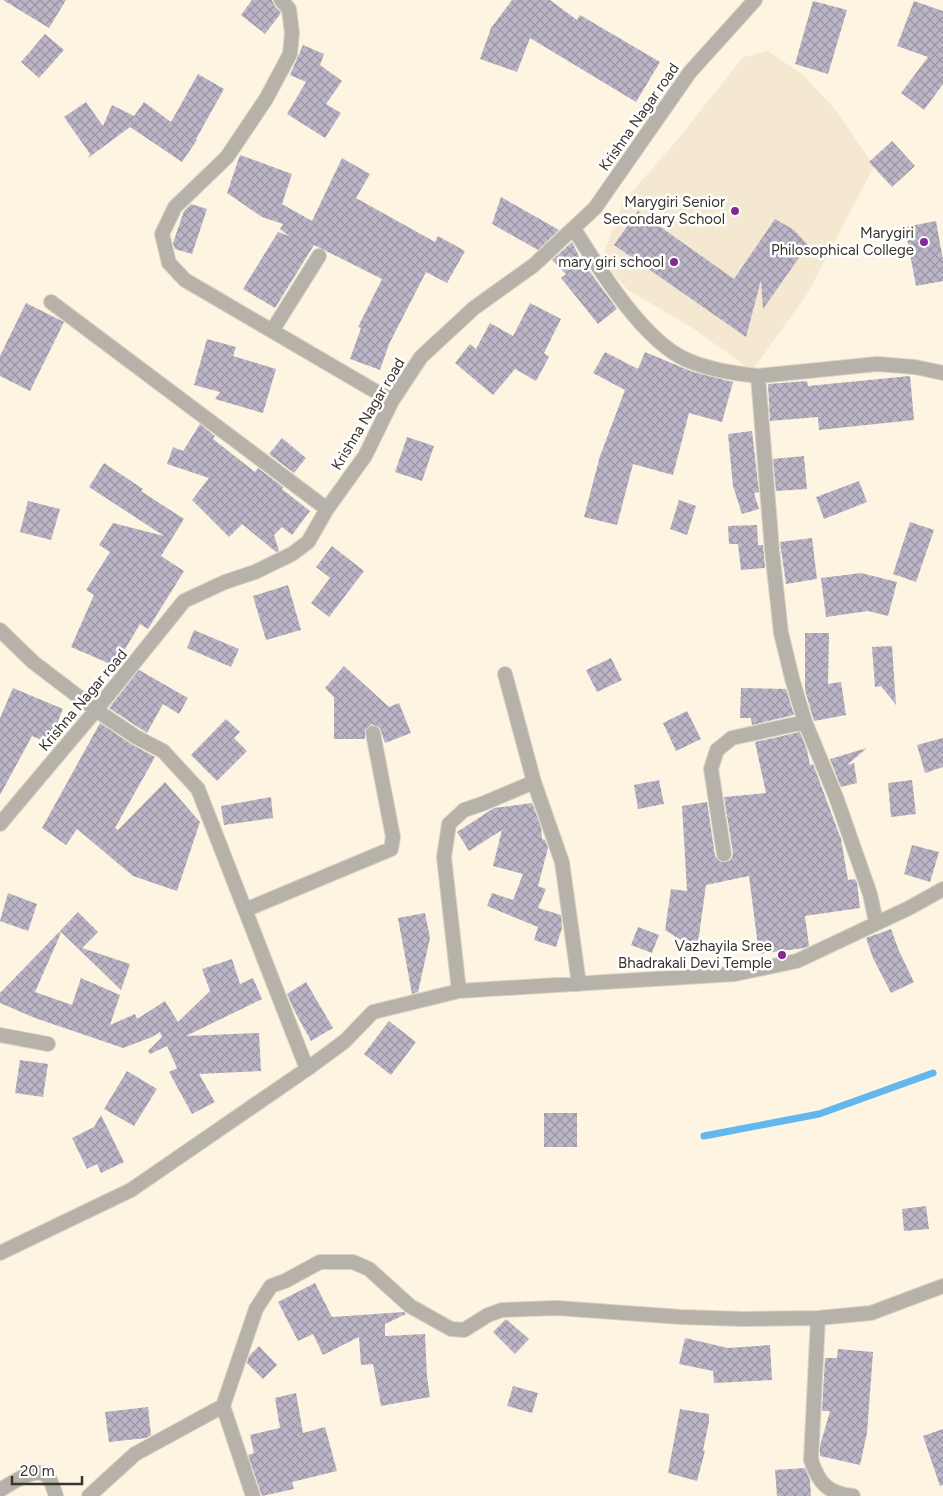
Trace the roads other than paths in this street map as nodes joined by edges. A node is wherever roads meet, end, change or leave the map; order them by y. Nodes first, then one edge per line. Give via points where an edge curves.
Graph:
1 (280, 0) edge
2 (755, 0) edge
3 (574, 230) junction
4 (319, 256) dead end
5 (51, 302) dead end
6 (272, 331) junction
7 (943, 373) edge
8 (758, 376) junction
9 (392, 401) junction
10 (327, 509) junction
11 (0, 630) edge
12 (505, 674) dead end
13 (96, 710) junction
14 (805, 722) junction
15 (373, 733) dead end
16 (534, 782) junction
17 (0, 824) edge
18 (724, 854) dead end
19 (943, 889) edge
20 (245, 910) junction
21 (876, 922) junction
22 (579, 984) junction
23 (459, 991) junction
24 (0, 1035) edge
25 (48, 1044) dead end
26 (307, 1069) junction
27 (0, 1253) edge
28 (943, 1286) edge
29 (818, 1318) junction
30 (223, 1406) junction
31 (0, 1490) edge
32 (56, 1496) edge
33 (89, 1496) edge
34 (252, 1496) edge
35 (853, 1496) edge

1 - 6 street via 289,8 290,54 266,99 227,157 175,207 162,234 169,263 185,280
2 - 3 street, Krishna Nagar road via 690,72 595,208
3 - 8 street via 606,279 660,344 686,360 718,371
3 - 9 street, Krishna Nagar road via 444,334 421,357
4 - 6 street
5 - 10 street
6 - 9 street
7 - 8 street via 876,364
8 - 14 street via 781,632
9 - 10 street, Krishna Nagar road via 365,456
10 - 13 street, Krishna Nagar road via 308,542 292,554 184,601
11 - 13 street via 33,662
12 - 16 street
13 - 17 street, Krishna Nagar road
13 - 20 street via 163,751 198,788
14 - 18 street via 732,738 717,750 711,769
14 - 21 street via 836,797
15 - 20 street via 393,837 391,849
16 - 22 street via 562,862
16 - 23 street via 464,810 449,824 444,857
19 - 21 street
20 - 26 street
21 - 22 street via 797,961 735,974
22 - 23 street
23 - 26 street via 373,1012 345,1041
24 - 25 street
26 - 27 street via 131,1190
28 - 29 street via 871,1313
29 - 30 street via 681,1317 557,1308 502,1310 464,1330 451,1329 410,1306 369,1269 353,1262 320,1262 271,1286 256,1309
29 - 35 street via 811,1460 825,1487
30 - 33 street via 135,1454
30 - 34 street
31 - 32 street via 30,1474 41,1473 49,1478

